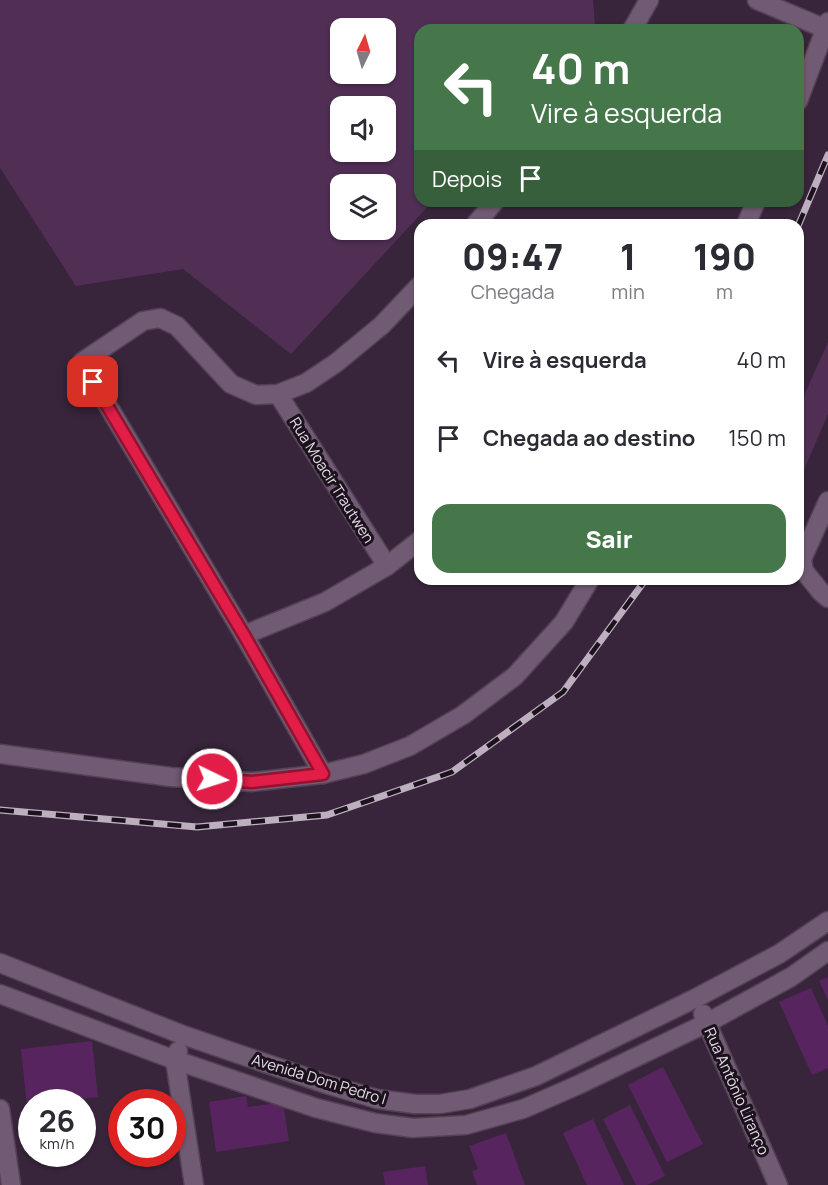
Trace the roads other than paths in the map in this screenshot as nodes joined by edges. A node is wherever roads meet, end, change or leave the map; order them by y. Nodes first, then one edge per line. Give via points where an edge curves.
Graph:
1 (649, 0) edge
2 (757, 0) edge
3 (635, 24) edge
4 (827, 26) edge
5 (804, 85) edge
6 (490, 207) edge
7 (480, 219) edge
8 (414, 291) edge
9 (278, 394) junction
10 (828, 501) edge
11 (414, 545) edge
12 (804, 555) edge
13 (387, 566) junction
14 (804, 571) edge
15 (586, 585) edge
16 (828, 598) edge
17 (244, 635) junction
18 (0, 754) edge
19 (323, 774) junction
20 (828, 921) edge
21 (828, 951) edge
22 (0, 963) edge
23 (0, 994) edge
24 (696, 998) junction
25 (707, 1023) junction
26 (183, 1035) junction
27 (175, 1060) junction
28 (0, 1109) edge
29 (11, 1185) edge
30 (194, 1185) edge
31 (778, 1185) edge

1 - 3 street
2 - 4 street
4 - 5 street
6 - 7 street
8 - 9 street via 382,325 336,363 306,383
9 - 13 street, Rua Moacir Trautwen
9 - 17 street via 256,395 231,384 177,326 160,318 143,321 82,362
10 - 12 street
11 - 13 street
13 - 17 street via 326,602
14 - 16 street
15 - 19 street via 564,622 515,676 463,715 410,746 364,764
17 - 19 street
18 - 19 street via 171,777 252,782
20 - 24 street, Avenida Dom Pedro I via 779,954
21 - 25 street, Avenida Dom Pedro I
22 - 26 street, Avenida Dom Pedro I
23 - 27 street, Avenida Dom Pedro I
24 - 25 street, Rua Antônio Liranço
24 - 26 street, Avenida Dom Pedro I via 536,1076 470,1099 440,1104 377,1099
25 - 27 street, Avenida Dom Pedro I via 523,1109 466,1125 413,1128 375,1123 316,1108
25 - 31 street, Rua Antônio Liranço
26 - 27 street
27 - 30 street
28 - 29 street

